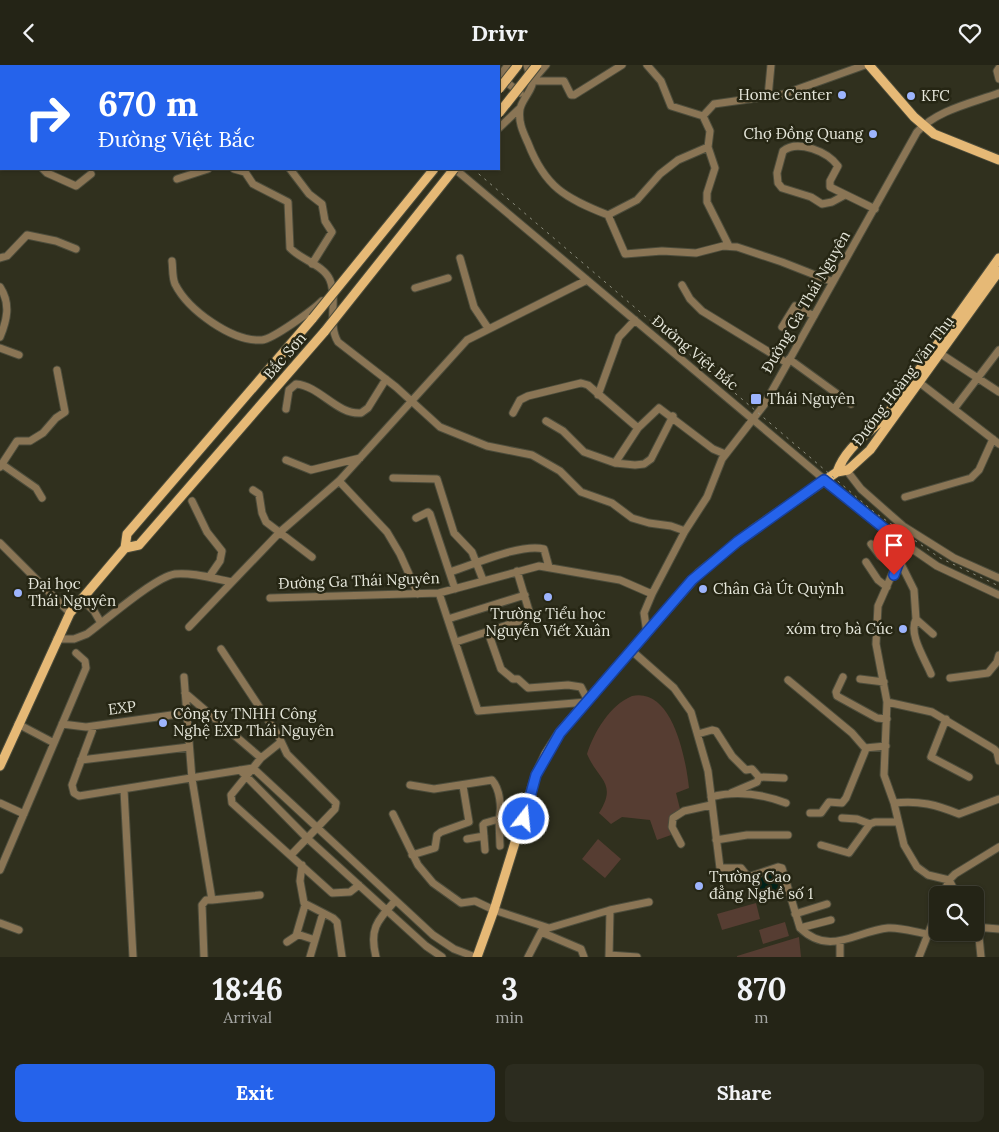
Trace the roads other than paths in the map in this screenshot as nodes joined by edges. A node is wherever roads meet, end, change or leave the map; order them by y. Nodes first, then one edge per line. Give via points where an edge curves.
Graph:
1 (508, 65) edge
2 (518, 65) edge
3 (527, 65) edge
4 (537, 65) edge
5 (546, 65) edge
6 (621, 65) edge
7 (648, 65) edge
8 (771, 65) edge
9 (865, 65) edge
10 (869, 65) edge
11 (999, 68) edge
12 (500, 75) edge
13 (500, 77) edge
14 (999, 79) edge
15 (532, 81) junction
16 (500, 88) edge
17 (999, 93) edge
18 (525, 97) junction
19 (768, 97) junction
20 (520, 108) junction
21 (500, 112) edge
22 (703, 116) junction
23 (923, 125) junction
24 (500, 127) edge
25 (708, 147) junction
26 (999, 160) edge
27 (45, 170) edge
28 (205, 170) edge
29 (238, 170) edge
30 (291, 170) edge
31 (433, 170) edge
32 (454, 170) edge
33 (456, 170) edge
34 (91, 174) dead end
35 (177, 179) dead end
36 (845, 195) junction
37 (874, 209) junction
38 (608, 215) junction
39 (729, 246) junction
40 (76, 249) dead end
41 (999, 257) edge
42 (0, 258) edge
43 (460, 258) dead end
44 (172, 261) dead end
45 (312, 264) junction
46 (999, 271) edge
47 (448, 278) dead end
48 (587, 280) junction
49 (833, 282) junction
50 (682, 285) dead end
51 (0, 287) edge
52 (415, 288) dead end
53 (331, 289) junction
54 (975, 298) junction
55 (814, 316) junction
56 (635, 320) junction
57 (782, 327) dead end
58 (488, 329) junction
59 (0, 337) edge
60 (0, 348) edge
61 (999, 351) edge
62 (942, 353) junction
63 (19, 355) dead end
64 (788, 361) junction
65 (57, 370) dead end
66 (386, 379) junction
67 (978, 379) junction
68 (920, 383) junction
69 (999, 392) edge
70 (598, 395) junction
71 (411, 401) junction
72 (852, 405) dead end
73 (286, 409) dead end
74 (954, 409) junction
75 (513, 413) dead end
76 (673, 416) junction
77 (753, 420) junction
78 (546, 421) dead end
79 (638, 429) junction
80 (996, 442) edge
81 (725, 455) junction
82 (360, 458) junction
83 (286, 460) dead end
84 (615, 463) junction
85 (1, 466) edge
86 (848, 470) junction
87 (833, 473) junction
88 (393, 478) dead end
89 (339, 481) junction
90 (253, 490) dead end
91 (905, 497) dead end
92 (42, 498) dead end
93 (192, 501) dead end
94 (416, 518) dead end
95 (685, 531) junction
96 (280, 532) junction
97 (0, 543) edge
98 (871, 544) dead end
99 (905, 545) junction
100 (126, 548) junction
101 (312, 557) dead end
102 (866, 562) dead end
103 (898, 562) junction
104 (477, 563) junction
105 (549, 567) junction
106 (517, 571) junction
107 (450, 572) junction
108 (209, 577) junction
109 (999, 578) edge
110 (483, 580) junction
111 (232, 582) junction
112 (887, 587) junction
113 (455, 589) junction
114 (439, 593) junction
115 (418, 594) junction
116 (652, 594) junction
117 (525, 595) junction
118 (999, 595) edge
119 (270, 598) dead end
120 (82, 600) junction
121 (70, 613) junction
122 (448, 619) junction
123 (916, 619) junction
124 (102, 623) junction
125 (189, 627) dead end
126 (488, 632) junction
127 (647, 633) junction
128 (933, 634) dead end
129 (57, 639) junction
130 (456, 642) junction
131 (221, 649) dead end
132 (632, 651) junction
133 (76, 653) dead end
134 (999, 655) edge
135 (931, 674) dead end
136 (184, 677) dead end
137 (843, 677) dead end
138 (950, 678) dead end
139 (860, 679) dead end
140 (788, 680) dead end
141 (884, 682) junction
142 (185, 693) junction
143 (588, 701) junction
144 (887, 702) junction
145 (186, 713) junction
146 (887, 719) junction
147 (946, 719) junction
148 (18, 724) junction
149 (62, 724) junction
150 (94, 725) junction
151 (698, 734) junction
152 (281, 742) junction
153 (54, 743) junction
154 (886, 746) junction
155 (189, 747) junction
156 (866, 749) junction
157 (261, 758) junction
158 (81, 760) junction
159 (999, 761) edge
160 (0, 766) edge
161 (253, 768) junction
162 (240, 770) junction
163 (245, 777) junction
164 (759, 777) junction
165 (969, 777) dead end
166 (784, 778) dead end
167 (192, 779) junction
168 (410, 785) dead end
169 (463, 785) junction
170 (124, 790) junction
171 (731, 793) junction
172 (711, 797) junction
173 (999, 799) edge
174 (0, 803) edge
175 (786, 803) dead end
176 (894, 803) junction
177 (711, 805) junction
178 (24, 813) junction
179 (393, 813) dead end
180 (810, 813) dead end
181 (842, 818) dead end
182 (499, 819) junction
183 (898, 822) junction
184 (870, 824) junction
185 (316, 829) junction
186 (484, 835) junction
187 (788, 835) dead end
188 (307, 838) junction
189 (467, 839) dead end
190 (716, 840) junction
191 (681, 844) dead end
192 (821, 845) dead end
193 (500, 846) dead end
194 (999, 847) edge
195 (485, 850) dead end
196 (291, 855) junction
197 (412, 855) junction
198 (302, 865) junction
199 (0, 870) edge
200 (950, 880) junction
201 (359, 885) junction
202 (947, 886) edge
203 (953, 886) edge
204 (260, 895) dead end
205 (212, 899) junction
206 (395, 901) junction
207 (649, 902) dead end
208 (305, 905) junction
209 (827, 905) dead end
210 (387, 910) junction
211 (494, 910) junction
212 (610, 910) junction
213 (324, 913) junction
214 (795, 914) junction
215 (831, 921) dead end
216 (0, 923) edge
217 (800, 928) junction
218 (984, 928) edge
219 (929, 929) edge
220 (999, 929) edge
221 (19, 930) dead end
222 (542, 930) junction
223 (297, 934) junction
224 (927, 934) junction
225 (315, 940) junction
226 (978, 941) edge
227 (287, 942) dead end
228 (840, 944) junction
229 (609, 956) edge
230 (133, 957) edge
231 (204, 957) edge
232 (310, 957) edge
233 (342, 957) edge
234 (376, 957) edge
235 (442, 957) edge
236 (476, 957) edge
237 (528, 957) edge
238 (584, 957) edge
239 (637, 957) edge
240 (840, 957) edge
241 (919, 957) edge
242 (981, 957) edge

1 - 12 street
2 - 16 main road, bridge
3 - 15 street
4 - 21 main road, bridge
5 - 15 street
6 - 15 street via 574,95 564,81
7 - 22 street via 661,81 671,106
8 - 19 street
9 - 19 street via 784,95
10 - 23 main road
11 - 14 street
13 - 18 street
15 - 18 street
17 - 23 street via 947,112
18 - 20 street
19 - 22 street via 718,103
20 - 24 street
20 - 38 street via 522,128 543,175 566,194
22 - 25 street via 710,131
23 - 26 main road via 942,139
23 - 37 street, Đường Ga Thái Nguyên
25 - 38 street via 678,160 637,200
25 - 39 street via 715,168 707,202
27 - 34 street via 76,186
28 - 35 street
29 - 45 street via 245,172 253,184 288,202 289,245 298,256
30 - 45 street via 309,194 322,204 332,232
31 - 100 main road, Bắc Sơn, bridge via 313,318 127,534
32 - 100 main road, Bắc Sơn, bridge via 326,331 139,545
33 - 48 street, Đường Việt Bắc
36 - 36 street via 830,187 838,166 826,154 791,146 783,151 777,173 782,188 822,204
36 - 37 street
37 - 49 street, Đường Ga Thái Nguyên
38 - 39 street via 625,254 696,253
39 - 49 street via 749,249
40 - 42 street via 27,235 7,256
41 - 54 main road, Đường Hoàng Văn Thụ
43 - 58 street via 474,307
44 - 53 street via 175,283 191,305 226,331 259,340 267,339 308,315
45 - 53 street via 327,275
46 - 54 main road, Đường Hoàng Văn Thụ
47 - 52 street
48 - 56 street, Đường Việt Bắc
48 - 58 street
49 - 55 street, Đường Ga Thái Nguyên
50 - 64 street via 702,311
51 - 59 street via 6,299 7,313
53 - 66 street via 336,340
54 - 62 main road, Đường Hoàng Văn Thụ
54 - 87 main road, Đường Hoàng Văn Thụ via 886,417 862,435
55 - 57 street via 795,306
55 - 64 street, Đường Ga Thái Nguyên
56 - 70 street via 619,337
56 - 77 street, Đường Việt Bắc
58 - 71 street via 460,346
60 - 63 street
61 - 67 street
62 - 67 street
62 - 68 main road, Đường Hoàng Văn Thụ
64 - 72 street
64 - 77 street, Đường Ga Thái Nguyên
65 - 85 street via 65,412 30,441 17,441
66 - 71 street
66 - 73 street via 368,408 361,413 349,412 306,386 296,384 290,387
67 - 69 street
67 - 74 street
68 - 74 street
68 - 86 main road, Đường Hoàng Văn Thụ via 870,450
70 - 75 street via 584,384 562,387 523,398
70 - 79 street
71 - 82 street
71 - 95 street via 440,427 487,446 532,455 556,468 582,491 612,503 632,518
74 - 80 street
76 - 79 street via 662,408 656,408
76 - 81 street via 707,445
76 - 84 street via 648,461 635,465
77 - 81 street, Đường Ga Thái Nguyên
77 - 87 street, Đường Việt Bắc
78 - 84 street via 563,431 584,452
79 - 84 street
80 - 91 street via 971,478
81 - 95 street, Đường Ga Thái Nguyên via 707,497
82 - 83 street via 311,469
82 - 89 street
85 - 92 street via 36,488
86 - 87 main road
86 - 109 street via 861,489 903,526 954,558
87 - 99 street, Đường Việt Bắc
87 - 127 main road via 707,566
88 - 104 street via 437,479 454,533 470,549
89 - 96 street
89 - 115 street via 387,532
90 - 96 street via 259,494 266,522
93 - 108 street via 206,532 222,551 220,561
94 - 107 street via 430,514
95 - 116 street, Đường Ga Thái Nguyên
96 - 101 street
96 - 111 street
97 - 121 street
98 - 103 street via 880,556
99 - 103 street
99 - 118 street, Đường Việt Bắc via 937,566
100 - 120 main road, Bắc Sơn
102 - 112 street
103 - 112 street
103 - 123 street via 914,589
104 - 105 street via 511,553 542,549
104 - 107 street
104 - 110 street
105 - 106 street, Đường Ga Thái Nguyên
105 - 116 street, Đường Ga Thái Nguyên via 620,580
106 - 110 street, Đường Ga Thái Nguyên
106 - 117 street
107 - 113 street
108 - 111 street
108 - 124 street via 171,575
110 - 113 street, Đường Ga Thái Nguyên
111 - 125 street
112 - 141 street via 878,606 876,644
113 - 114 street, Đường Ga Thái Nguyên
114 - 115 street, Đường Ga Thái Nguyên
114 - 122 street
115 - 119 street, Đường Ga Thái Nguyên
116 - 127 street, Đường Ga Thái Nguyên via 644,613
117 - 122 street
117 - 126 street via 529,618
120 - 121 main road, Bắc Sơn
120 - 124 street
121 - 129 main road, Bắc Sơn
122 - 130 street
123 - 128 street
123 - 135 street via 915,634
124 - 129 street via 79,638
126 - 130 street
126 - 143 street via 501,669 514,679 528,688 581,687
127 - 132 main road
129 - 148 main road, Bắc Sơn
130 - 143 street via 478,711
131 - 152 street
132 - 143 main road
132 - 151 street via 681,697 691,712
133 - 149 street via 86,668
134 - 138 street via 988,673
136 - 142 street
137 - 146 street via 836,696 878,718
139 - 141 street
140 - 156 street via 852,733
141 - 144 street
142 - 145 street
142 - 157 street
143 - 211 main road via 560,733 536,775
144 - 146 street
144 - 147 street via 925,709
145 - 150 street, EXP
145 - 155 street
146 - 154 street
147 - 159 street via 998,752
147 - 165 street via 931,757
148 - 153 street
148 - 160 main road, Bắc Sơn
149 - 150 street, EXP via 77,727
149 - 153 street
150 - 158 street
151 - 164 street via 716,731 741,765 746,770 755,770
151 - 172 street
152 - 157 street
152 - 185 street via 287,754 336,803 335,809
153 - 178 street
154 - 156 street
154 - 176 street via 884,775
155 - 158 street
155 - 167 street
156 - 180 street via 842,803 829,802 821,813
157 - 161 street
158 - 170 street via 72,785 74,793 79,796
161 - 162 street
161 - 163 street
161 - 185 street
162 - 163 street
162 - 167 street
163 - 188 street
163 - 196 street via 231,795 232,803
164 - 166 street
164 - 171 street via 757,782
167 - 170 street
167 - 205 street
168 - 169 street via 434,789
169 - 182 street via 492,780 498,794
169 - 197 street via 469,822 441,832 435,848
170 - 230 street
171 - 172 street
171 - 175 street via 760,795
172 - 177 street
173 - 176 street via 959,814 942,806 916,801
174 - 178 street
176 - 183 street
177 - 190 street
177 - 191 street via 684,811 674,818 672,827
178 - 199 street
179 - 197 street
181 - 184 street
182 - 186 street via 485,823
182 - 193 street
183 - 184 street
183 - 200 street via 904,845 920,871 936,879
184 - 192 street via 849,853
185 - 188 street
185 - 206 street
186 - 189 street
186 - 195 street
187 - 190 street via 747,835
188 - 196 street
188 - 201 street
190 - 214 street via 720,868 741,868 748,877 778,867 782,869
194 - 200 street
196 - 198 street
197 - 211 street via 433,883 461,903 475,901
198 - 201 street via 332,893 350,892
198 - 208 street via 300,881
200 - 202 street
200 - 203 street
201 - 210 street
204 - 205 street
205 - 231 street via 202,905
206 - 210 street
206 - 236 street via 433,935 454,949
207 - 212 street
208 - 213 street
208 - 223 street
209 - 214 street
210 - 234 street via 374,927
210 - 235 street
211 - 222 street
211 - 236 main road
212 - 222 street
212 - 229 street
213 - 225 street
213 - 233 street via 337,922
214 - 217 street
215 - 217 street
216 - 221 street
217 - 228 street via 814,938
218 - 220 street
219 - 224 street
222 - 237 street
222 - 238 street via 581,949
223 - 225 street
223 - 227 street
224 - 228 street via 887,928
224 - 241 street
225 - 232 street
226 - 242 street
228 - 240 street
229 - 239 street

